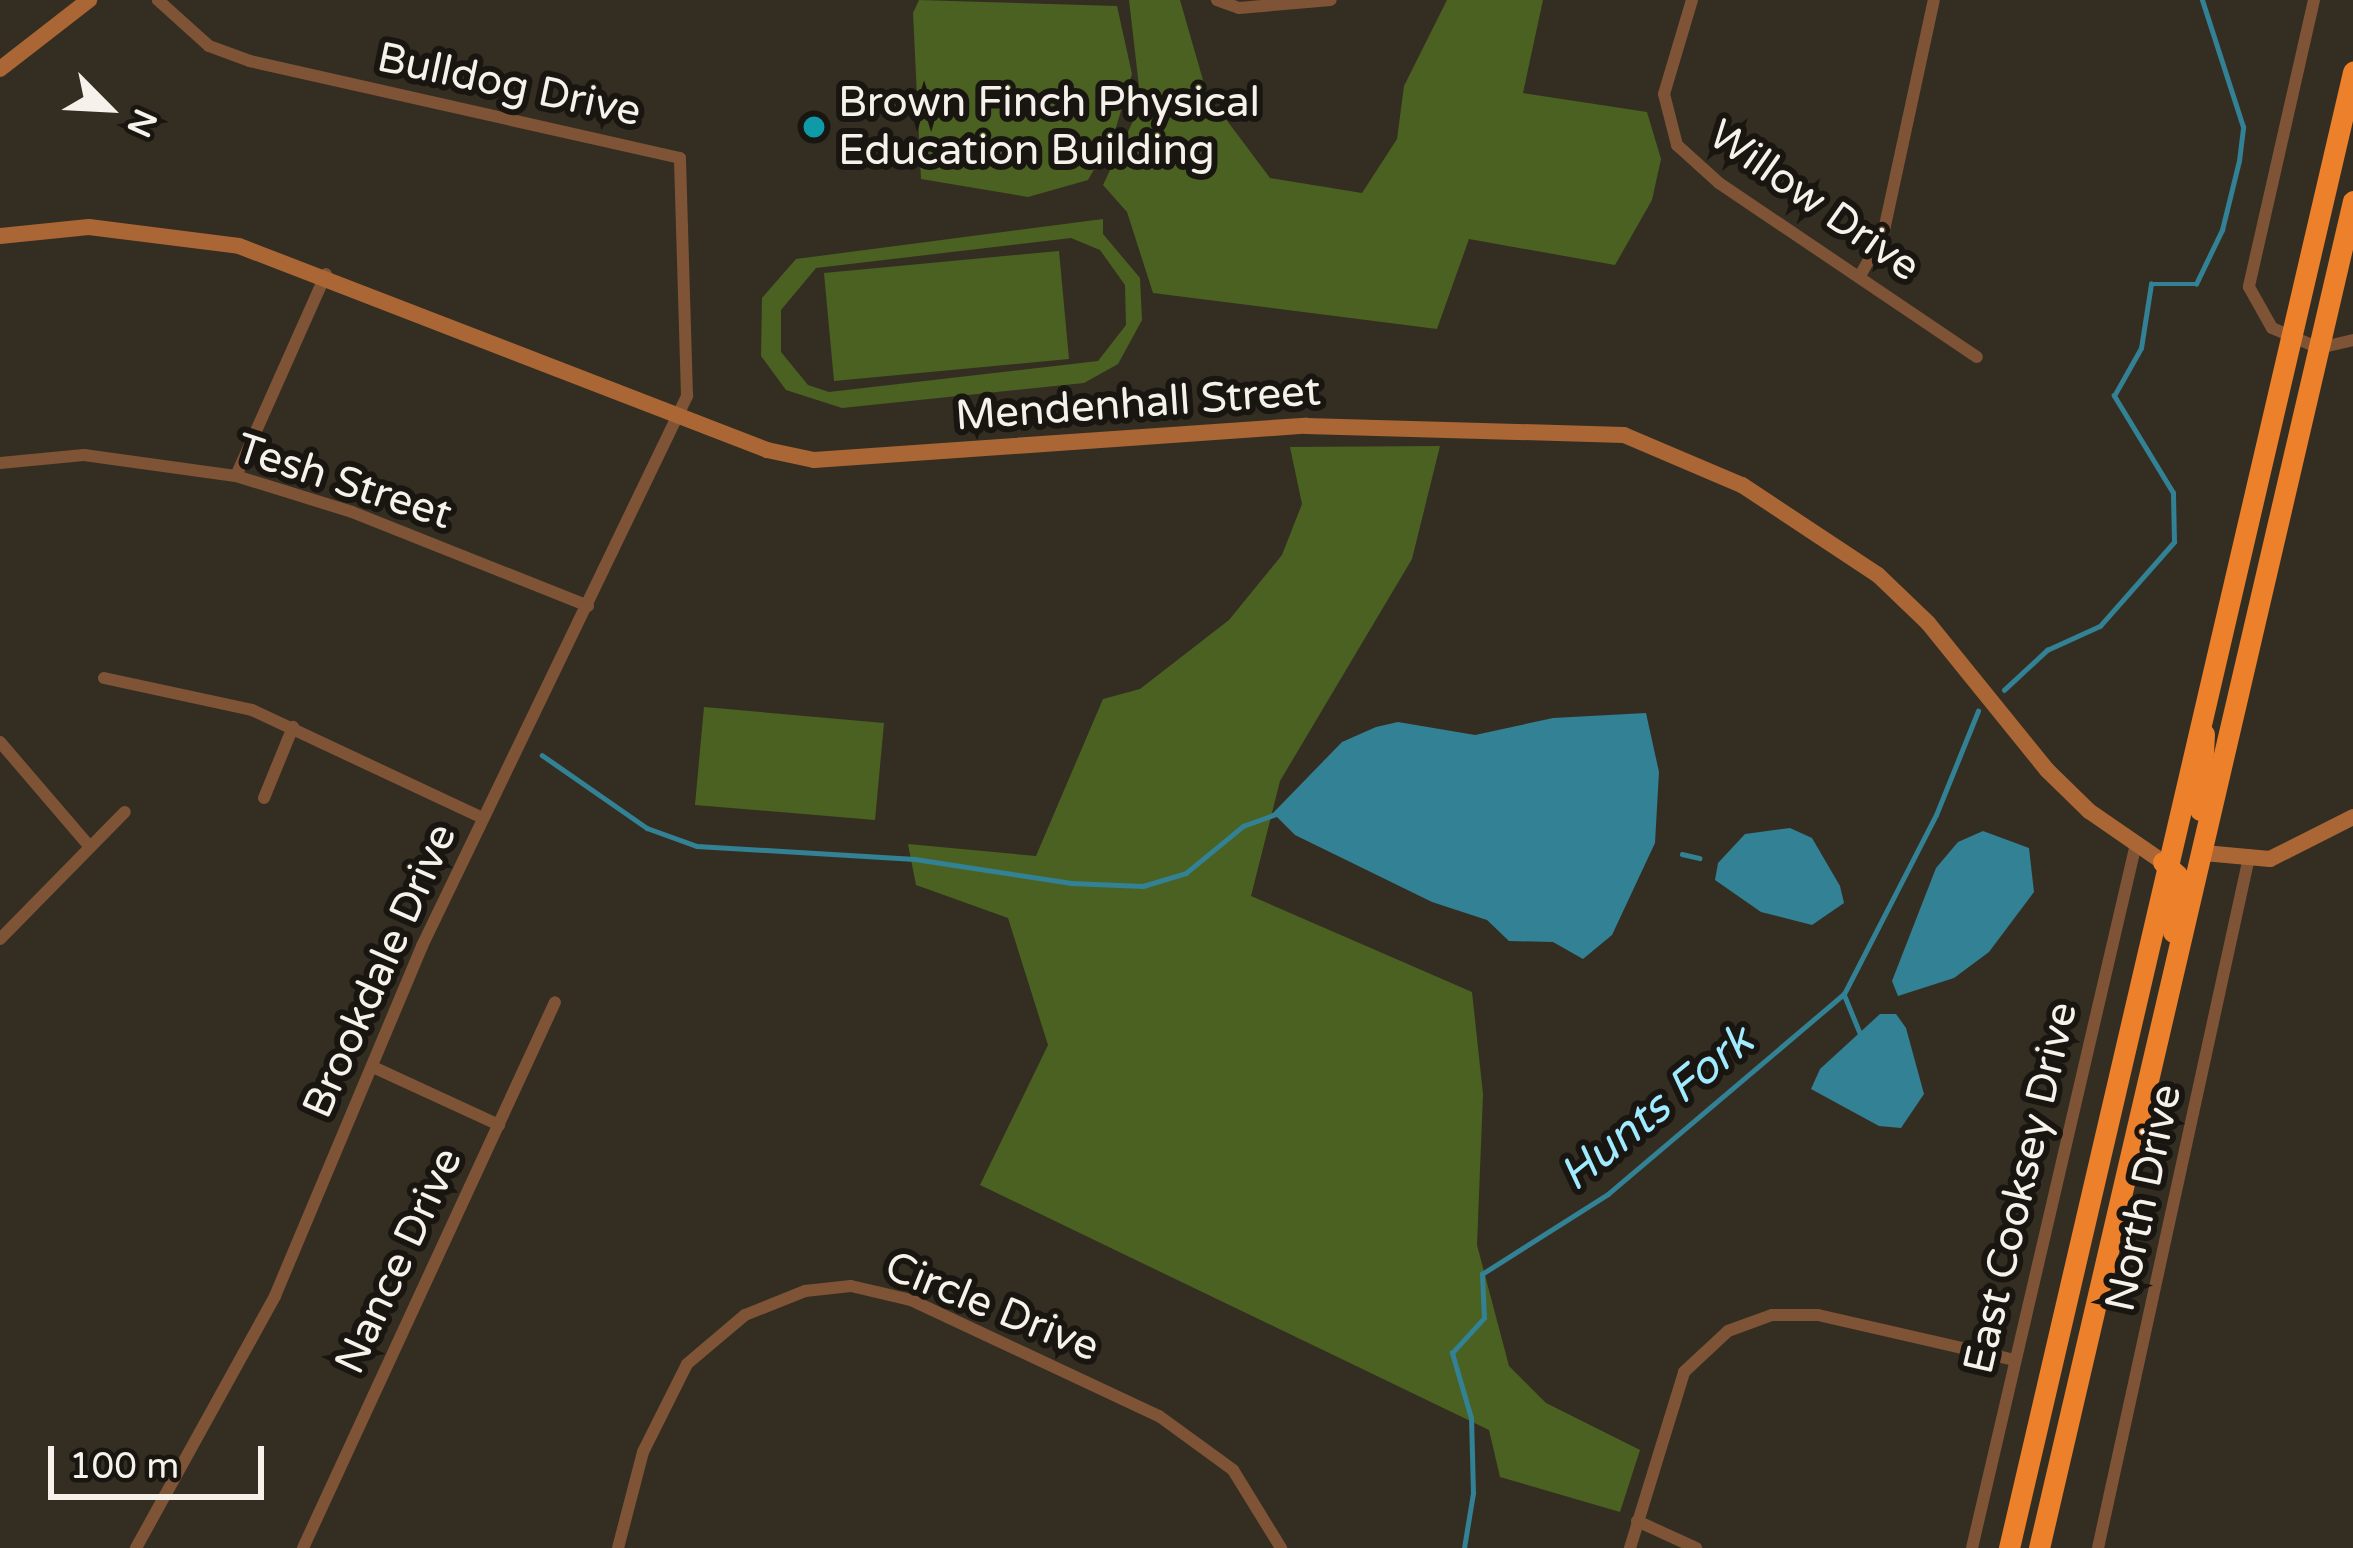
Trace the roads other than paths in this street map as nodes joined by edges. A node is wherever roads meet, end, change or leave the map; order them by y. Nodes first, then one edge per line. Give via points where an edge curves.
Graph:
1 (89, 0) edge
2 (158, 0) edge
3 (1217, 0) edge
4 (1331, 0) edge
5 (1692, 0) edge
6 (1934, 0) edge
7 (2314, 0) edge
8 (0, 69) edge
9 (2353, 72) edge
10 (2353, 201) edge
11 (0, 236) edge
12 (326, 274) junction
13 (1861, 274) junction
14 (2295, 340) junction
15 (2353, 340) edge
16 (2319, 348) junction
17 (1977, 357) dead end
18 (678, 416) junction
19 (0, 463) edge
20 (236, 476) junction
21 (588, 607) junction
22 (104, 679) dead end
23 (2204, 703) junction
24 (293, 727) junction
25 (0, 742) edge
26 (265, 798) dead end
27 (124, 812) dead end
28 (482, 818) junction
29 (2353, 818) edge
30 (2136, 844) junction
31 (90, 847) junction
32 (2204, 853) junction
33 (2163, 862) junction
34 (2248, 862) junction
35 (0, 939) edge
36 (2171, 974) junction
37 (555, 1002) dead end
38 (374, 1067) junction
39 (499, 1125) junction
40 (2014, 1360) junction
41 (1637, 1521) junction
42 (136, 1548) edge
43 (302, 1548) edge
44 (618, 1548) edge
45 (1281, 1548) edge
46 (1630, 1548) edge
47 (1696, 1548) edge
48 (1972, 1548) edge
49 (2009, 1548) edge
50 (2039, 1548) edge
51 (2098, 1548) edge

1 - 8 street
2 - 18 street, Bulldog Drive via 209,46 250,61 680,158 687,396
3 - 4 street via 1240,8
5 - 13 street, Willow Drive via 1664,94 1677,145 1719,184
6 - 13 street via 1883,235
7 - 14 street via 2249,287 2255,310
9 - 14 highway
10 - 16 highway
11 - 12 street, Mendenhall Street via 166,231
12 - 18 street, Mendenhall Street
12 - 20 street
13 - 17 street, Willow Drive
14 - 16 street
14 - 23 highway
15 - 16 street
16 - 32 highway
18 - 21 street, Brookdale Drive
18 - 30 street, Mendenhall Street via 814,460 1306,426 1624,435 1742,485 1878,575 1928,622 2048,770
19 - 20 street, Tesh Street via 84,455
20 - 21 street, Tesh Street via 352,512
21 - 28 street, Brookdale Drive
22 - 24 street via 212,699
23 - 32 highway via 2204,792 2194,842
23 - 33 highway
24 - 26 street
24 - 28 street
25 - 31 street
27 - 31 street
28 - 38 street, Brookdale Drive
29 - 34 street via 2294,851
30 - 33 street, Mendenhall Street
30 - 40 street, East Cooksey Drive
31 - 35 street
32 - 34 street
32 - 36 highway
33 - 36 highway via 2176,875
33 - 49 highway
34 - 51 street, North Drive
36 - 50 highway
37 - 39 street, Nance Drive
38 - 39 street
38 - 42 street, Brookdale Drive via 275,1296
39 - 43 street, Nance Drive
40 - 41 street via 1818,1315 1748,1322 1684,1372
40 - 48 street, East Cooksey Drive
41 - 46 street
41 - 47 street
44 - 45 street, Circle Drive via 643,1452 687,1364 745,1315 805,1291 851,1286 911,1300 1159,1416 1233,1470

